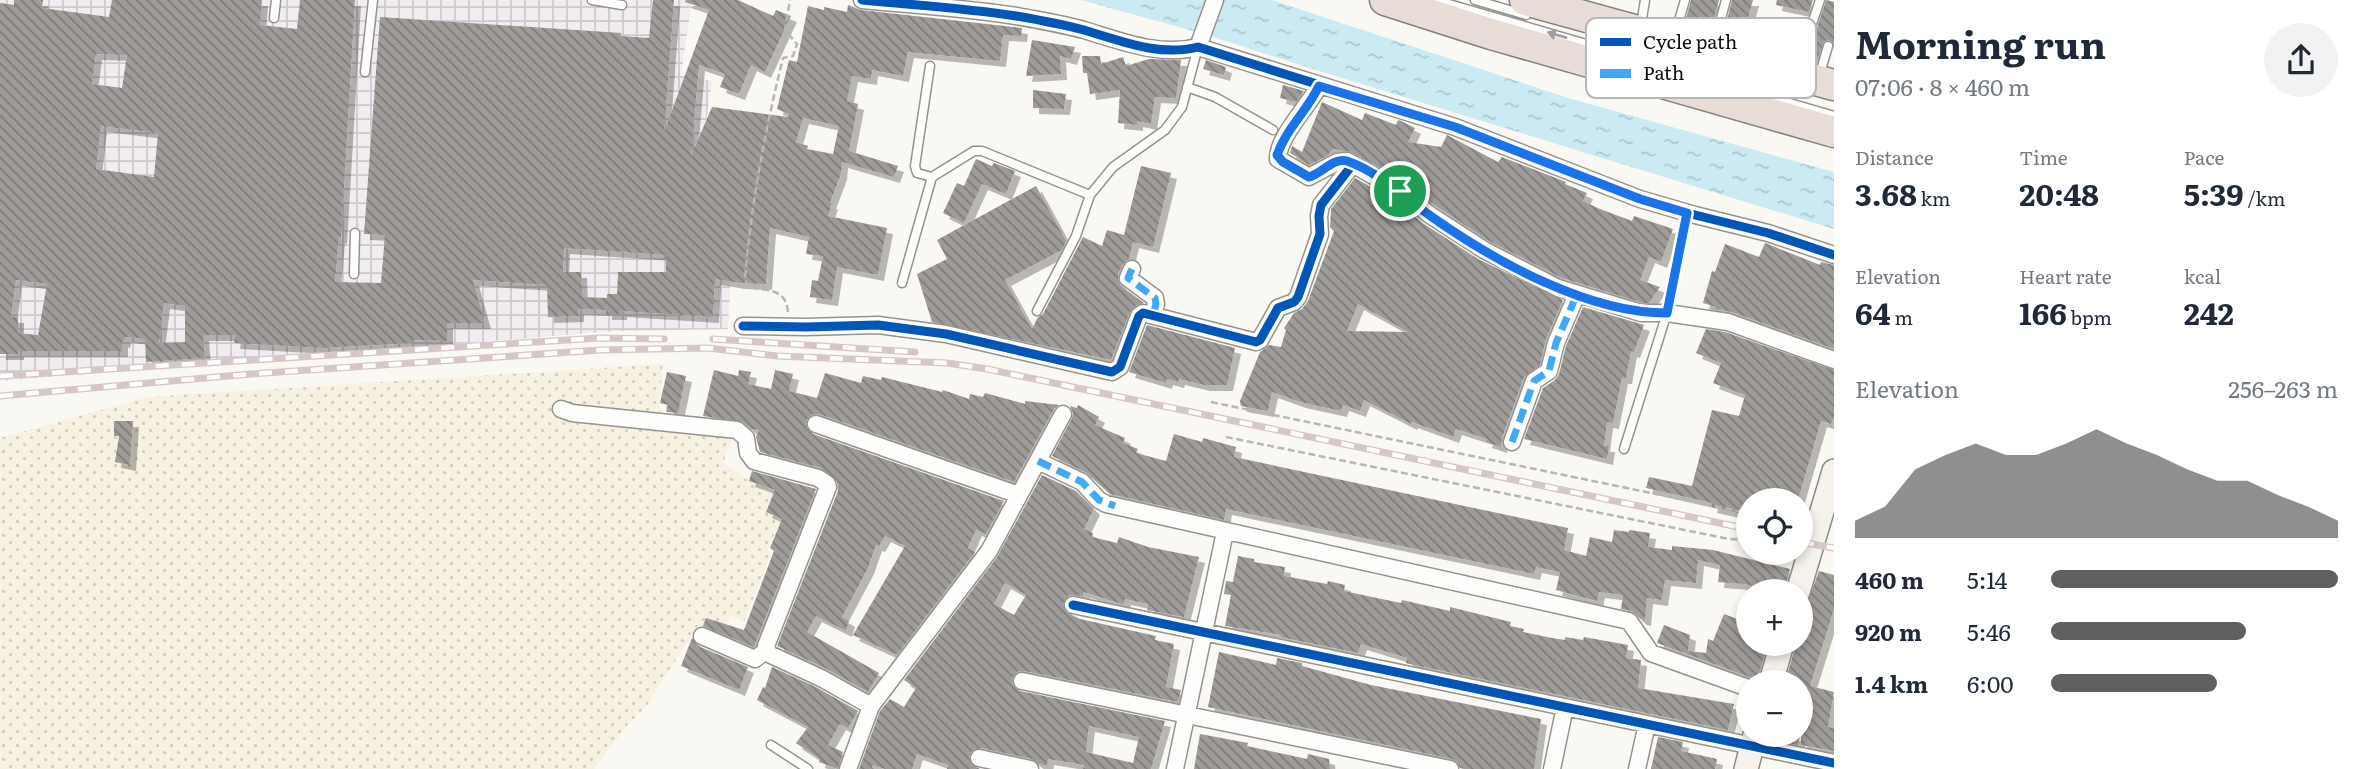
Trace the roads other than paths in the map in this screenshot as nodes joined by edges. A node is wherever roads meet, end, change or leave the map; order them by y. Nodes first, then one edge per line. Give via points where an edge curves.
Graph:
1 (276, 0) edge
2 (373, 0) edge
3 (592, 0) edge
4 (862, 0) edge
5 (1215, 0) edge
6 (1385, 0) edge
7 (1435, 0) edge
8 (1475, 0) edge
9 (1645, 0) edge
10 (1685, 0) edge
11 (1726, 0) edge
12 (1820, 0) edge
13 (622, 5) dead end
14 (1545, 6) edge
15 (274, 18) dead end
16 (1588, 18) edge
17 (1642, 18) edge
18 (1680, 18) edge
19 (1721, 18) edge
20 (1200, 42) junction
21 (1586, 44) edge
22 (1828, 46) dead end
23 (1586, 61) edge
24 (930, 66) dead end
25 (365, 72) dead end
26 (1816, 80) edge
27 (1319, 86) junction
28 (1187, 87) junction
29 (1715, 98) edge
30 (1772, 98) edge
31 (1834, 116) edge
32 (1273, 130) dead end
33 (1834, 132) edge
34 (1353, 164) junction
35 (932, 177) junction
36 (1090, 195) junction
37 (1687, 213) junction
38 (355, 233) dead end
39 (1834, 255) edge
40 (1132, 269) dead end
41 (354, 274) dead end
42 (902, 283) dead end
43 (1577, 294) junction
44 (1037, 312) dead end
45 (1667, 313) junction
46 (1153, 315) junction
47 (743, 326) dead end
48 (1834, 360) edge
49 (561, 409) dead end
50 (1063, 414) dead end
51 (816, 424) dead end
52 (1512, 442) dead end
53 (1624, 449) dead end
54 (1038, 461) junction
55 (1834, 471) edge
56 (1019, 495) junction
57 (1225, 532) junction
58 (1801, 579) edge
59 (1073, 605) dead end
60 (1204, 632) junction
61 (702, 636) dead end
62 (767, 650) junction
63 (1022, 681) dead end
64 (1736, 684) edge
65 (872, 706) junction
66 (1565, 707) junction
67 (1186, 714) junction
68 (1647, 724) junction
69 (1736, 737) edge
70 (771, 745) dead end
71 (1751, 747) edge
72 (1778, 747) edge
73 (979, 758) dead end
74 (1834, 763) edge
75 (808, 769) edge
76 (848, 769) edge
77 (1030, 769) edge
78 (1175, 769) edge
79 (1450, 769) edge
80 (1552, 769) edge
81 (1637, 769) edge
82 (1746, 769) edge

1 - 15 lane
2 - 25 lane
3 - 13 lane
4 - 20 street via 1016,16 1167,50 1183,51
5 - 20 street
6 - 23 highway
21 -> 7 lane
8 - 14 lane
9 - 17 lane
10 - 18 lane
11 - 19 lane
12 - 26 lane
14 - 16 highway
20 - 27 street
20 - 28 lane
22 - 26 lane
24 - 35 lane via 915,166 916,173
27 - 34 street via 1284,138 1278,159 1309,177 1336,162
27 - 37 street via 1455,127
28 - 32 lane via 1215,97
28 - 36 lane via 1182,107 1165,130 1113,167
29 - 33 highway
31 -> 30 lane
34 - 43 street via 1484,250
34 - 46 street via 1321,205 1320,234 1298,297 1278,307 1258,341
35 - 36 lane via 974,151 982,151
35 - 42 lane
36 - 44 lane via 1076,236
37 - 39 street
37 - 45 lane
38 - 41 lane
40 - 46 street via 1128,278 1155,298
43 - 45 street via 1641,313
43 - 52 street via 1549,373 1534,381
45 - 48 street via 1728,322
45 - 53 lane
46 - 47 street via 1139,316 1120,367 1112,372 946,334 878,325
49 - 62 street via 737,429 747,438 754,461 827,484
50 - 54 street
51 - 56 street
54 - 56 street
54 - 57 street via 1082,482 1106,504
55 - 58 street via 1813,524
56 - 65 street via 989,551
57 - 60 street
57 - 64 street via 1629,621 1651,653
59 - 60 street
60 - 66 street
60 - 67 street
61 - 62 street via 755,659
62 - 65 street
63 - 67 street
65 - 76 street
66 - 68 street
66 - 80 street
67 - 78 street
67 - 79 street
68 - 69 street
68 - 81 street
70 - 75 lane
71 - 82 street
72 - 74 street
73 - 77 street

